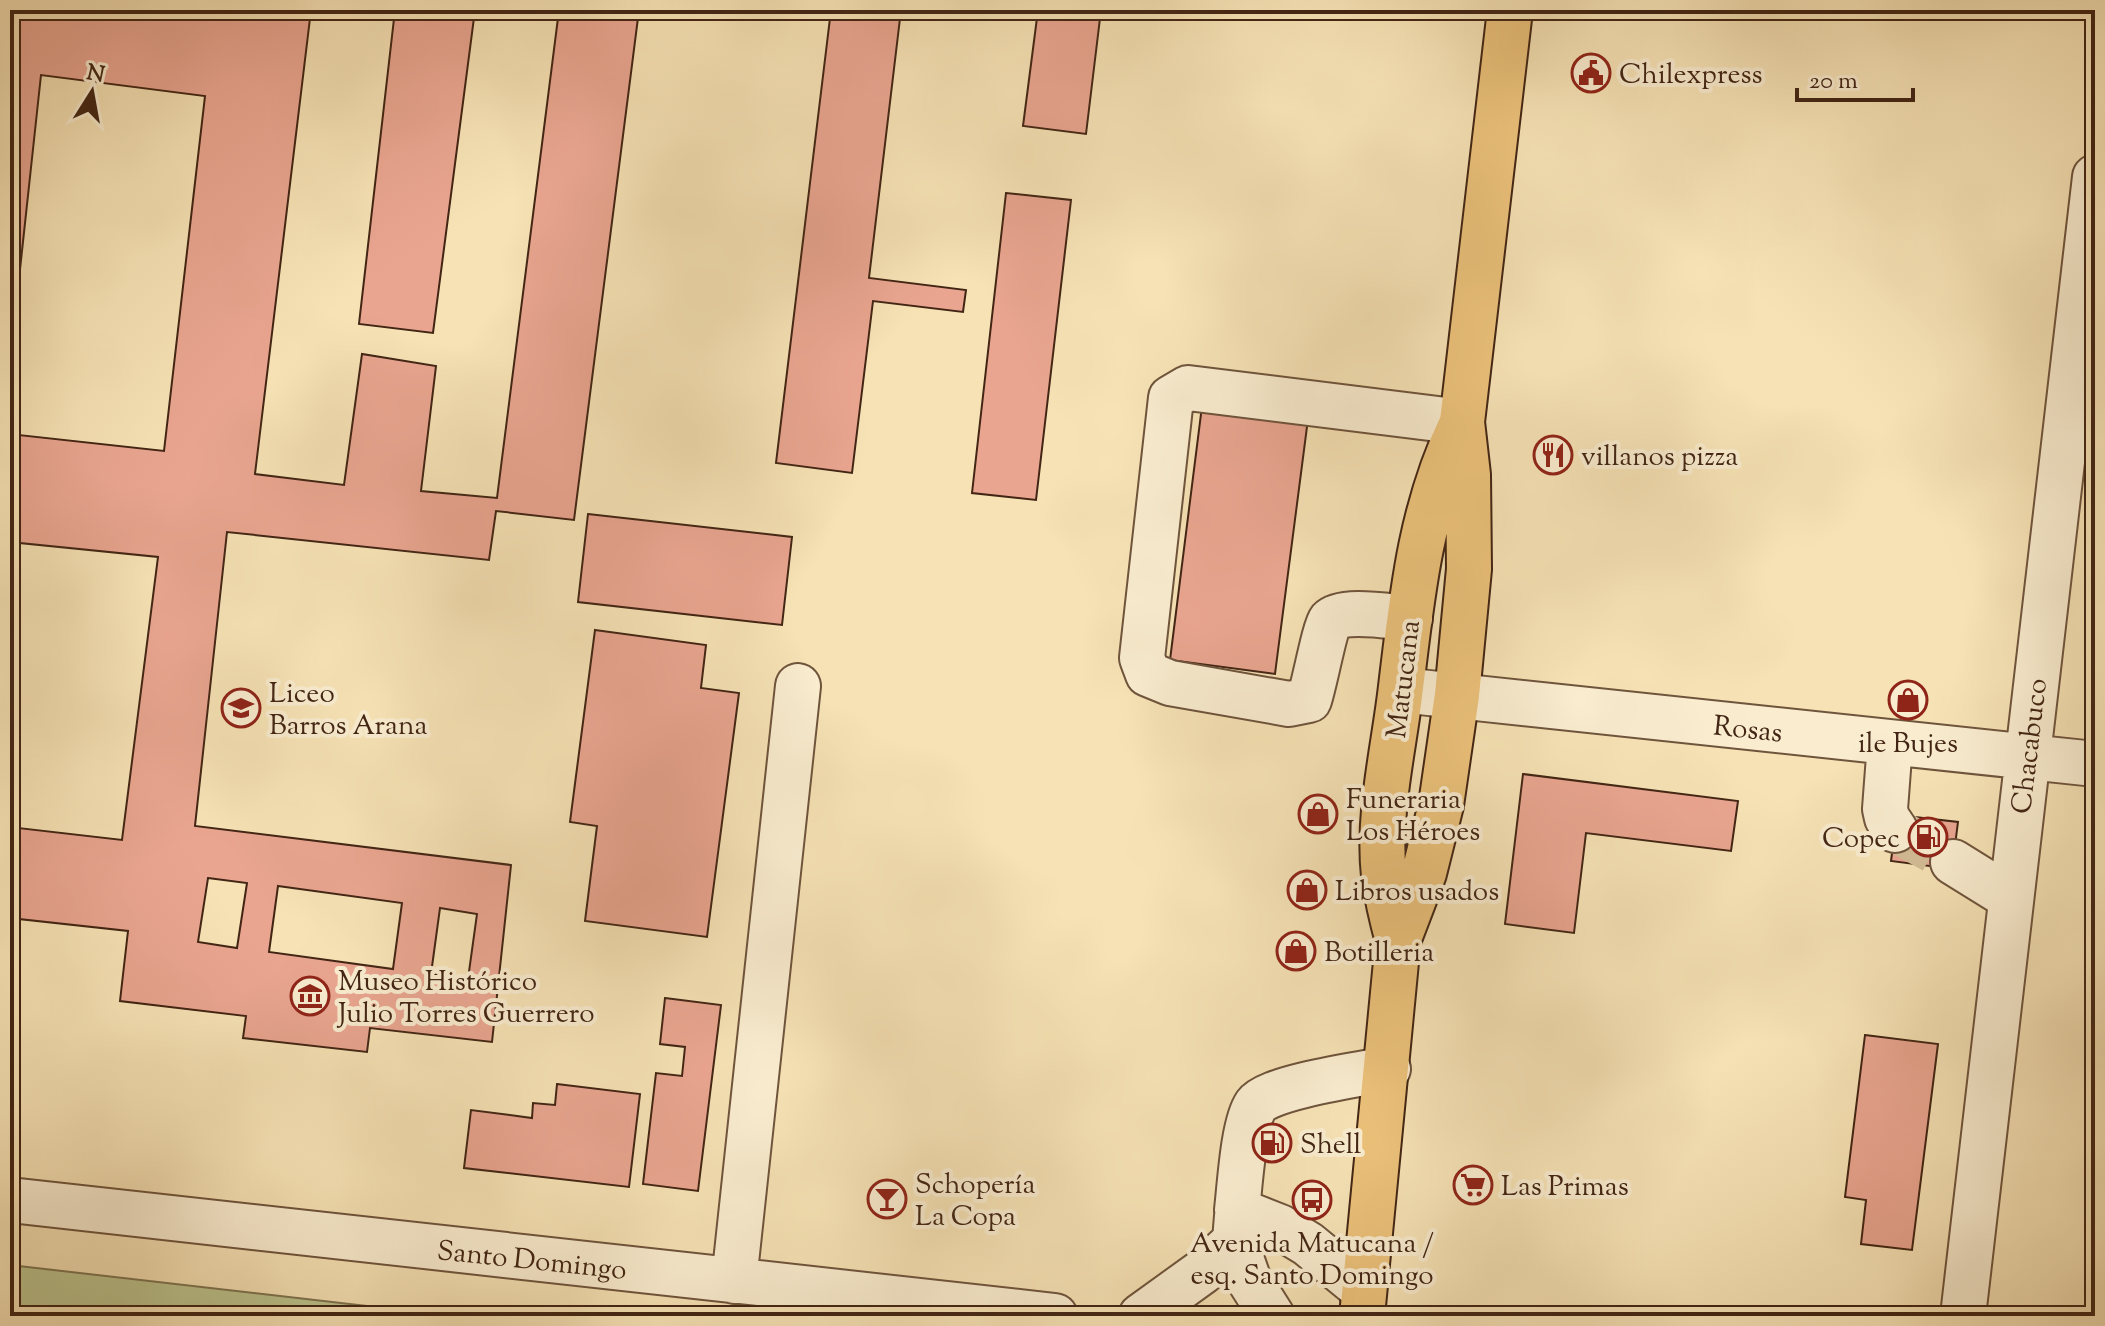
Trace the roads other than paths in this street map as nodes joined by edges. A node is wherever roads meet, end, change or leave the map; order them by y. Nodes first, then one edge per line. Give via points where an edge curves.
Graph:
1 (1510, 10) edge
2 (2095, 177) edge
3 (1462, 422) junction
4 (1410, 618) junction
5 (798, 686) dead end
6 (1401, 690) junction
7 (1457, 695) junction
8 (1890, 743) junction
9 (2027, 757) junction
10 (2095, 764) edge
11 (1895, 830) dead end
12 (1953, 862) tunnel mouth
13 (2011, 898) junction
14 (1398, 941) junction
15 (1388, 1069) junction
16 (10, 1200) edge
17 (1236, 1225) junction
18 (734, 1281) junction
19 (1363, 1303) edge
20 (1055, 1316) edge
21 (1141, 1316) edge
22 (1272, 1316) edge
23 (1963, 1316) edge

1 - 3 main road, Matucana
2 - 9 street, Chacabuco
3 - 4 main road, Matucana via 1428,510
3 - 4 street via 1188,388 1171,398 1142,658 1148,674 1170,683 1289,704 1309,700 1327,623 1336,616 1363,614
3 - 7 main road, Matucana via 1469,569
4 - 6 main road, Matucana
5 - 18 street
6 - 7 street, Rosas
6 - 14 main road, Matucana via 1382,841
7 - 8 street, Rosas
7 - 14 main road, Matucana via 1441,805 1424,873
8 - 9 street, Rosas
8 - 11 street via 1885,809
9 - 10 street, Rosas
9 - 13 street, Chacabuco
12 - 13 street
13 - 23 street, Chacabuco
14 - 15 main road, Matucana
15 - 17 street via 1278,1091 1257,1104 1247,1130
15 - 19 main road, Matucana
16 - 18 street, Santo Domingo
17 - 19 street via 1280,1227 1308,1244
17 - 21 street via 1202,1272
17 - 22 street via 1248,1278
18 - 20 street, Santo Domingo

